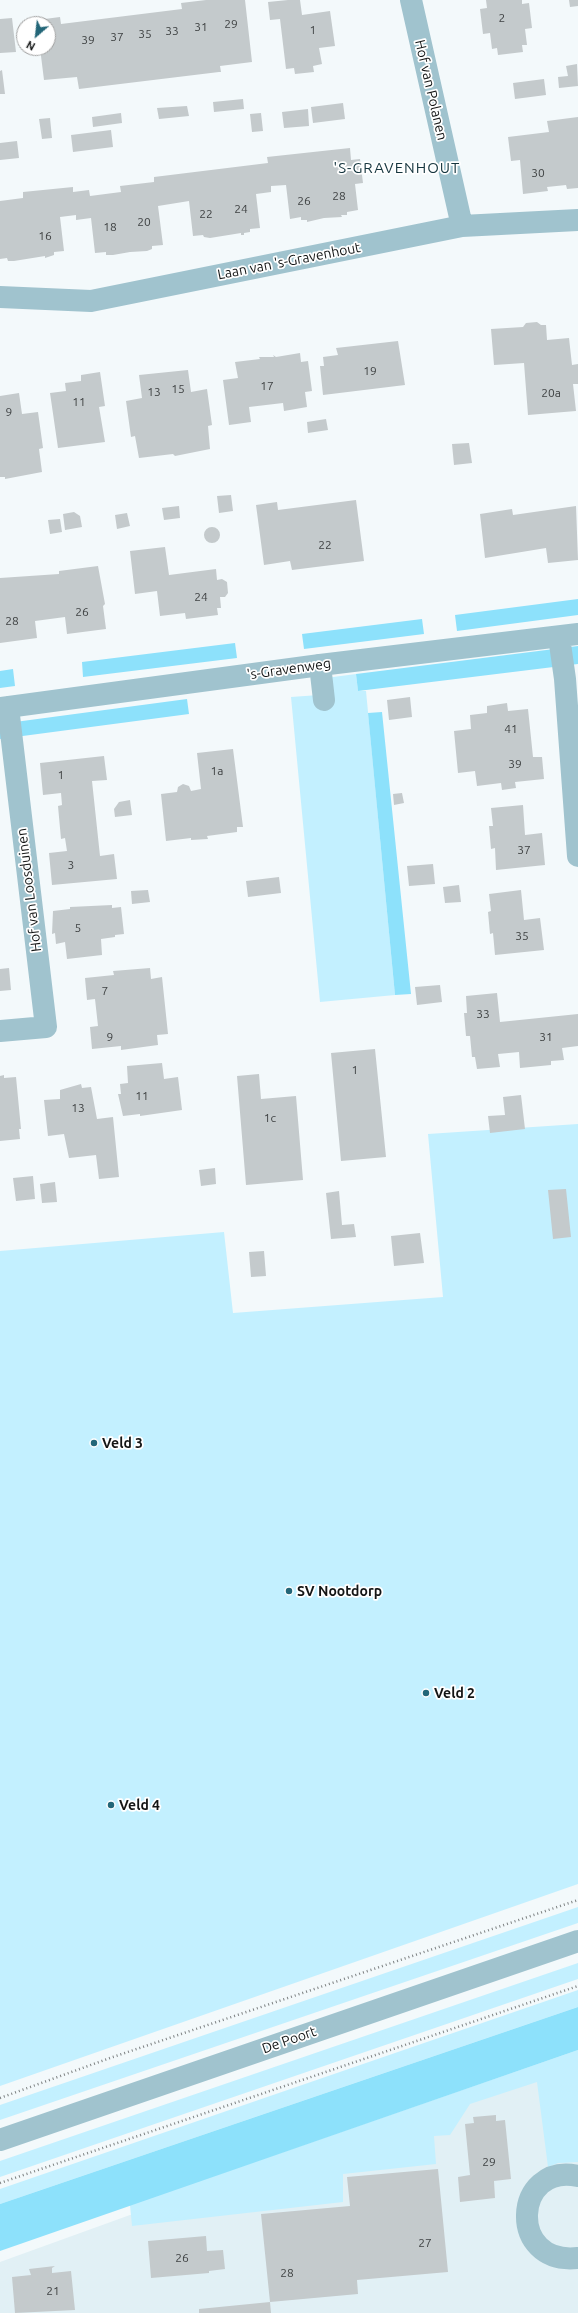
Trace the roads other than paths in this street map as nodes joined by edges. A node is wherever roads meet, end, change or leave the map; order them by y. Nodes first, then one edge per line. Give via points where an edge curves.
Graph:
1 (411, 0) edge
2 (578, 220) edge
3 (462, 226) junction
4 (0, 297) edge
5 (566, 638) edge
6 (320, 665) junction
7 (324, 700) dead end
8 (5, 711) edge
9 (578, 856) edge
10 (0, 1031) edge
11 (578, 1940) edge
12 (0, 2140) edge
13 (578, 2176) edge
14 (578, 2260) edge

1 - 3 street, Hof van Polanen
2 - 3 street, Laan van 's-Gravenhout
3 - 4 street, Laan van 's-Gravenhout via 91,301
5 - 6 street, 's-Gravenweg
5 - 9 street via 565,679
6 - 7 street
6 - 8 street, 's-Gravenweg
8 - 10 street, Hof van Loosduinen via 12,746 46,1027
11 - 12 street, De Poort
13 - 14 street via 553,2176 540,2185 528,2203 526,2220 529,2234 538,2247 563,2259

